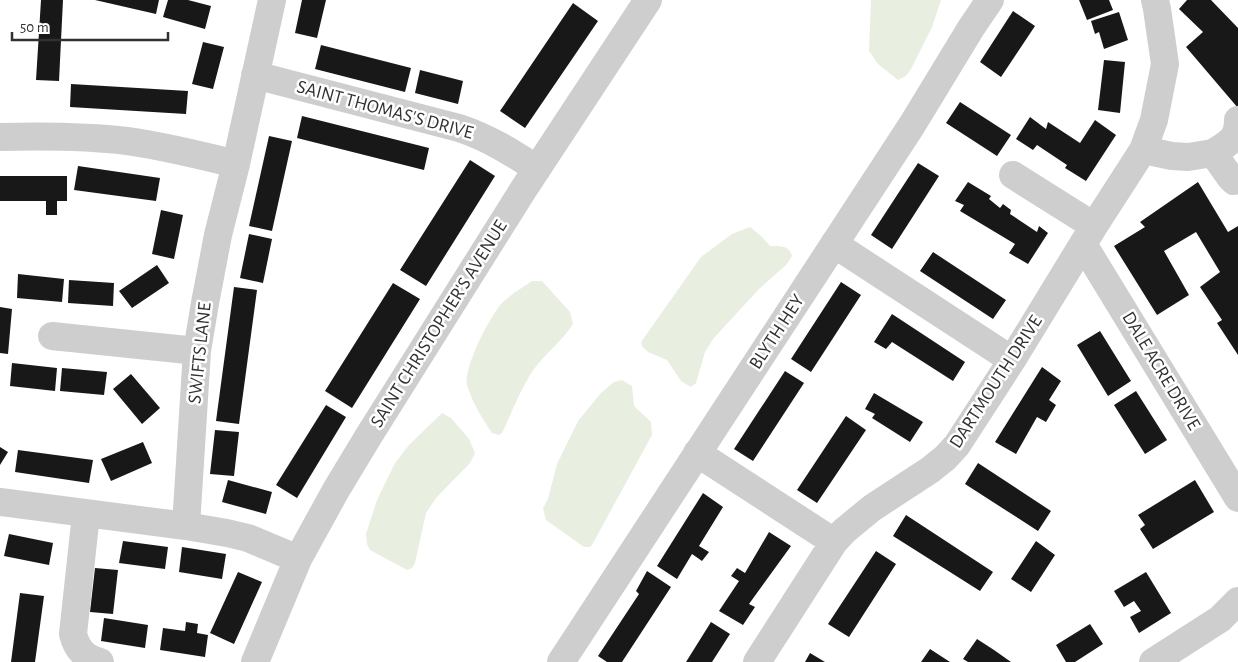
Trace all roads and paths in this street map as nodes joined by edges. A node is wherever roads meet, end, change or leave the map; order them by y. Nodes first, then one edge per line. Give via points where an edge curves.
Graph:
1 (272, 0) edge
2 (648, 0) edge
3 (990, 0) edge
4 (1155, 0) edge
5 (255, 75) junction
6 (1237, 114) edge
7 (0, 137) edge
8 (1143, 150) junction
9 (1213, 153) junction
10 (236, 164) junction
11 (537, 169) junction
12 (1013, 175) dead end
13 (1238, 180) edge
14 (1089, 235) junction
15 (834, 244) junction
16 (52, 336) dead end
17 (197, 351) junction
18 (1012, 360) junction
19 (697, 453) junction
20 (1238, 497) edge
21 (0, 502) edge
22 (86, 514) junction
23 (186, 526) junction
24 (834, 542) junction
25 (298, 559) junction
26 (1238, 601) edge
27 (100, 662) edge
28 (255, 662) edge
29 (561, 662) edge
30 (757, 662) edge
31 (1153, 662) edge

1 - 5 street, SWIFTS LANE
2 - 11 street, SAINT CHRISTOPHER'S AVENUE
3 - 15 street, BLYTH HEY
4 - 8 street, DARTMOUTH DRIVE via 1165,64 1154,120
5 - 10 street, SWIFTS LANE
5 - 11 street, SAINT THOMAS'S DRIVE via 459,128 500,145
6 - 9 street via 1238,128 1232,140
7 - 10 street via 128,141
8 - 9 street via 1172,156
8 - 14 street, DARTMOUTH DRIVE
9 - 13 street via 1230,177
10 - 17 street, SWIFTS LANE via 218,235
11 - 25 street, SAINT CHRISTOPHER'S AVENUE via 368,437
12 - 14 street
14 - 18 street, DARTMOUTH DRIVE
14 - 20 street, DALE ACRE DRIVE
15 - 18 street
15 - 19 street, BLYTH HEY
16 - 17 street
17 - 23 street, SWIFTS LANE
18 - 24 street, DARTMOUTH DRIVE via 957,445 945,458 872,508
19 - 24 street
19 - 29 street, BLYTH HEY
21 - 22 street
22 - 23 street
22 - 27 street via 73,634 86,657
23 - 25 street via 248,538
24 - 30 street, DARTMOUTH DRIVE
25 - 28 street, SAINT CHRISTOPHER'S AVENUE
26 - 31 street via 1220,619

